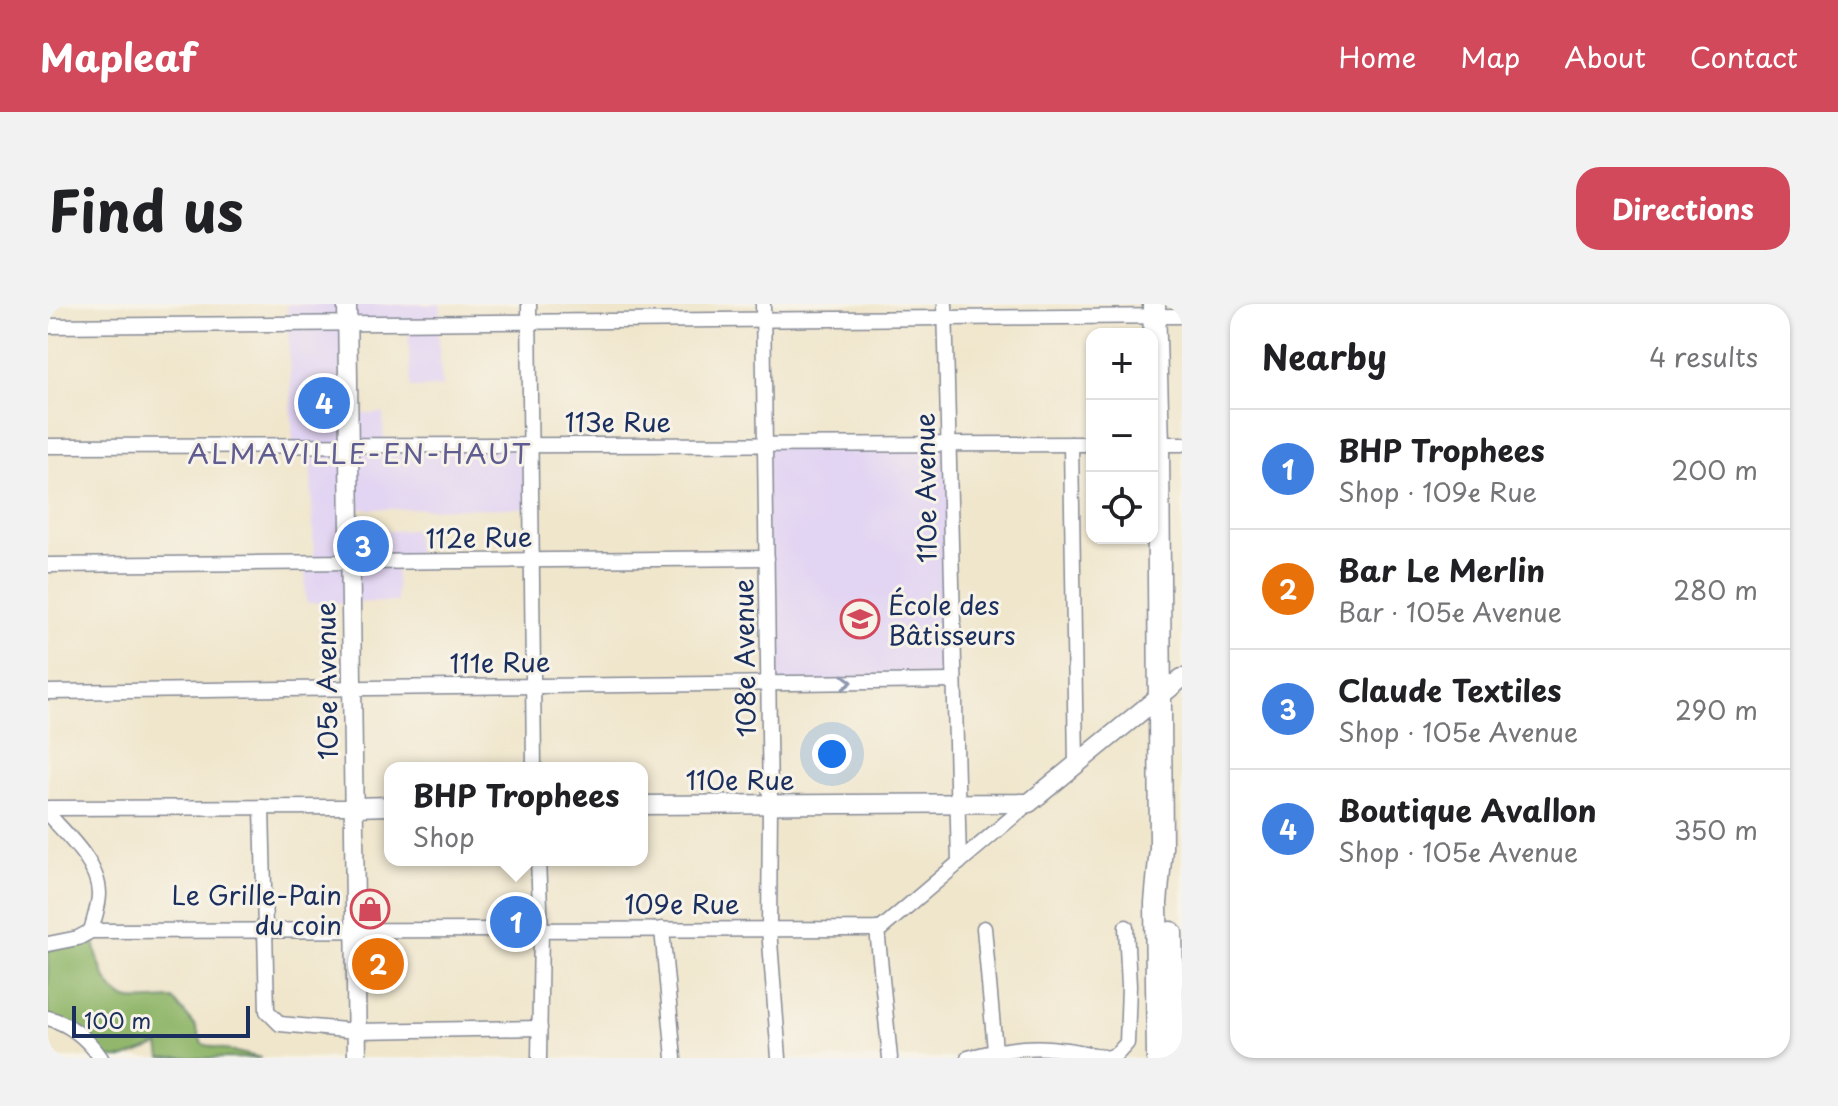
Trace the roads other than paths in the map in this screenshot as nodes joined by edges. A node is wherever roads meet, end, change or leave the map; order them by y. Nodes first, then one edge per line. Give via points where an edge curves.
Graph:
1 (347, 304) edge
2 (529, 304) edge
3 (763, 304) edge
4 (1154, 310) edge
5 (945, 311) edge
6 (1182, 316) edge
7 (763, 320) junction
8 (529, 322) junction
9 (348, 323) junction
10 (48, 326) edge
11 (1155, 400) edge
12 (949, 444) junction
13 (1071, 444) junction
14 (1086, 444) edge
15 (1158, 444) edge
16 (1182, 444) edge
17 (349, 445) junction
18 (531, 445) junction
19 (765, 445) junction
20 (48, 446) edge
21 (1155, 472) edge
22 (767, 558) junction
23 (532, 561) junction
24 (350, 562) junction
25 (48, 565) edge
26 (1182, 678) edge
27 (953, 681) junction
28 (769, 683) junction
29 (533, 686) junction
30 (352, 688) junction
31 (48, 692) edge
32 (1159, 697) junction
33 (534, 762) edge
34 (1076, 765) junction
35 (1029, 803) junction
36 (770, 804) junction
37 (956, 804) junction
38 (648, 805) edge
39 (384, 806) edge
40 (262, 807) junction
41 (354, 807) junction
42 (48, 808) edge
43 (48, 814) edge
44 (1161, 848) junction
45 (959, 863) junction
46 (538, 866) edge
47 (1126, 927) dead end
48 (984, 928) dead end
49 (662, 929) junction
50 (769, 929) junction
51 (877, 929) junction
52 (355, 930) junction
53 (541, 930) junction
54 (91, 931) junction
55 (264, 931) junction
56 (48, 944) edge
57 (48, 1018) edge
58 (540, 1028) junction
59 (356, 1031) junction
60 (995, 1050) junction
61 (101, 1058) edge
62 (357, 1058) edge
63 (539, 1058) edge
64 (674, 1058) edge
65 (779, 1058) edge
66 (890, 1058) edge
67 (968, 1058) edge
68 (1158, 1058) edge
69 (1174, 1058) edge

1 - 9 street, 105e Avenue
2 - 8 street
3 - 7 street, 108e Avenue
4 - 5 street
4 - 6 street
4 - 11 main road
5 - 7 street
5 - 12 street, 110e Avenue
7 - 8 street
7 - 19 street, 108e Avenue
8 - 9 street
8 - 18 street
9 - 10 street
9 - 17 street, 105e Avenue
12 - 13 street, 113e Rue
12 - 19 street, 113e Rue
12 - 27 street, 110e Avenue
13 - 14 street, 113e Rue
13 - 34 street
15 - 16 street
17 - 18 street, 113e Rue
17 - 20 street, 113e Rue
17 - 24 street, 105e Avenue
18 - 19 street, 113e Rue
18 - 23 street
19 - 22 street, 108e Avenue
21 - 32 main road
22 - 23 street, 112e Rue
22 - 28 street, 108e Avenue
23 - 24 street, 112e Rue
23 - 29 street
24 - 25 street, 112e Rue
24 - 30 street, 105e Avenue
26 - 32 street
28 -> 27 street, 111e Rue
27 - 37 street, 110e Avenue
28 - 29 street, 111e Rue
28 - 36 street, 108e Avenue
29 - 30 street, 111e Rue
29 - 33 street
30 - 31 street, 111e Rue
30 - 41 street, 105e Avenue
32 - 34 street
32 - 44 main road
34 - 35 street
35 - 37 street, 110e Rue
35 - 45 street
36 - 37 street, 110e Rue
36 - 38 street, 110e Rue
36 - 50 street, 108e Avenue
37 - 45 street, 110e Avenue
39 - 41 street
40 - 41 street
40 - 42 street
40 - 55 street
41 - 52 street, 105e Avenue
43 - 54 street via 98,883
44 - 68 main road via 1156,903
44 - 69 main road via 1169,882
45 - 51 street
46 - 53 street
47 - 60 street via 1129,1011 1123,1049 1108,1058 1057,1046
48 - 60 street
49 - 50 street, 109e Rue
49 - 53 street, 109e Rue
49 - 64 street
50 - 51 street, 109e Rue
50 - 65 street, 108e Avenue
51 - 66 street
52 - 53 street, 109e Rue
52 - 55 street, 109e Rue
52 - 59 street, 105e Avenue
53 - 58 street
54 - 55 street, 109e Rue
54 - 56 street, 109e Rue
55 - 59 street via 267,1011 280,1024
57 - 61 street via 80,1033
58 - 59 street
58 - 63 street
59 - 62 street, 105e Avenue
60 - 67 street

